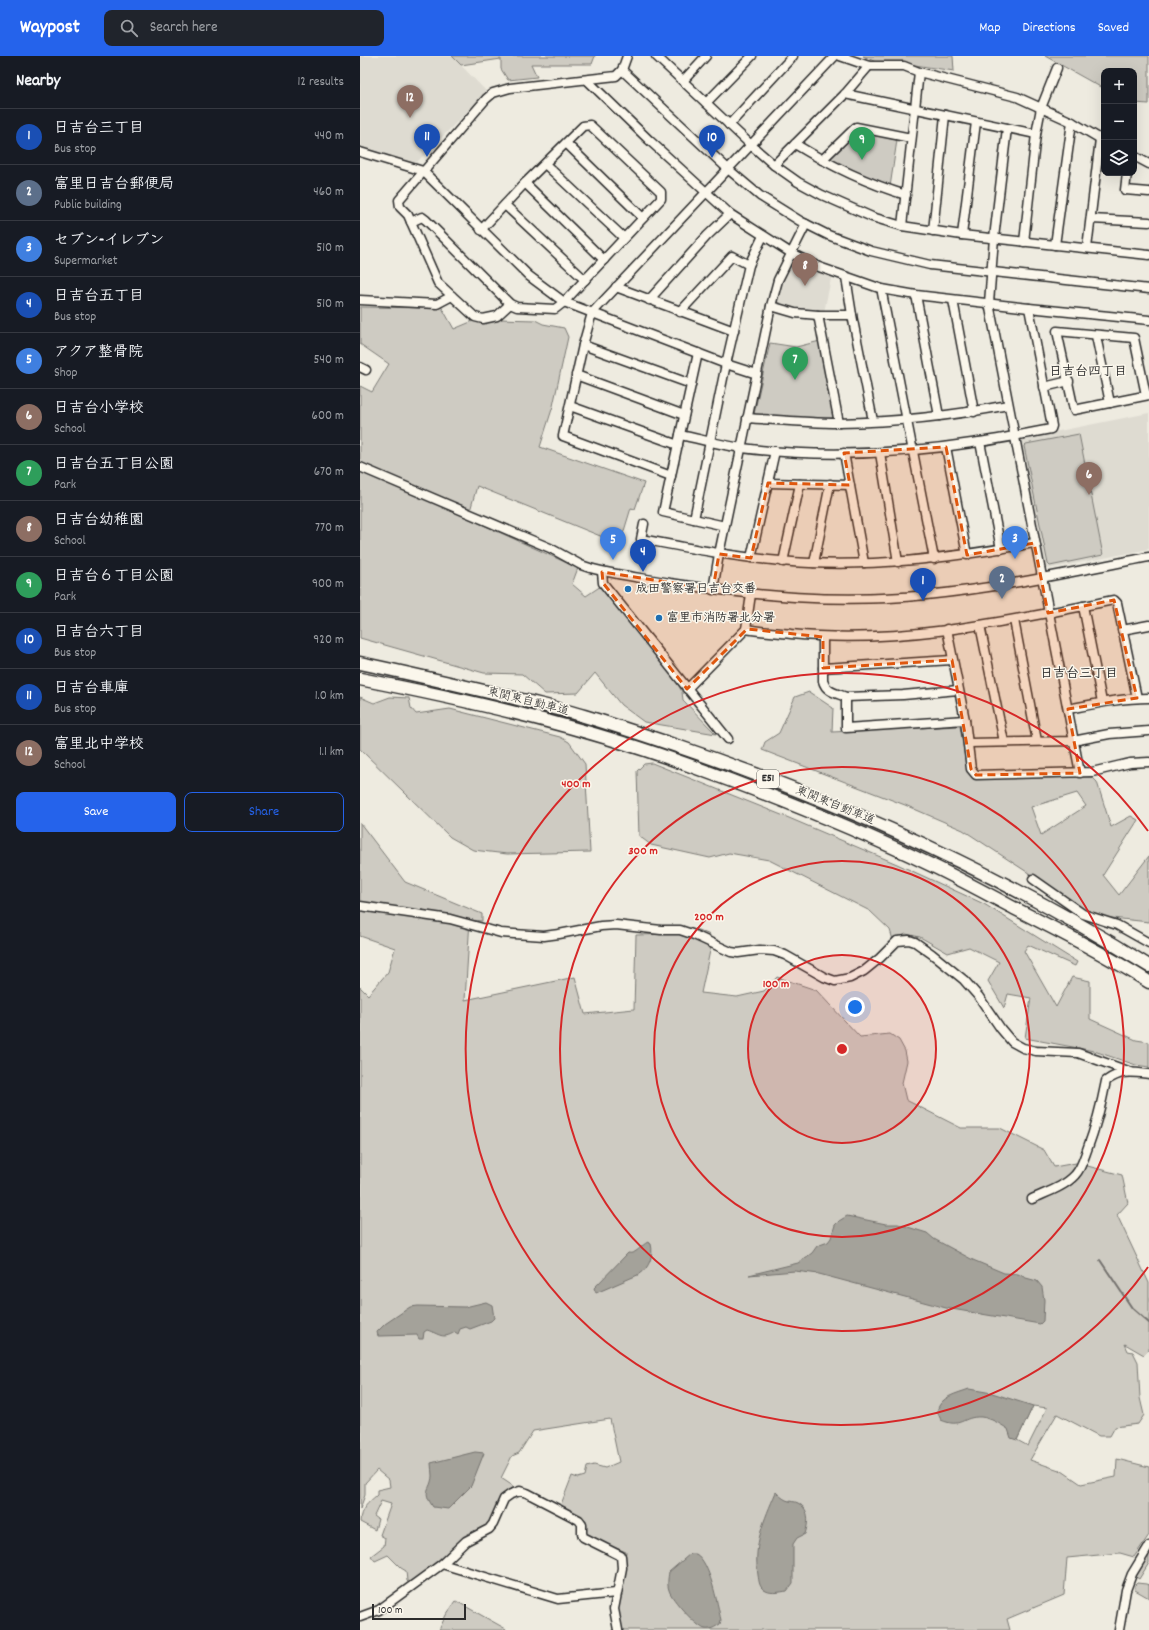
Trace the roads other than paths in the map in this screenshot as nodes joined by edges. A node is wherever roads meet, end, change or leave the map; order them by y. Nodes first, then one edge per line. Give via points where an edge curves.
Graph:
1 (627, 56) edge
2 (656, 56) edge
3 (706, 56) edge
4 (752, 56) edge
5 (793, 56) edge
6 (835, 56) edge
7 (840, 56) edge
8 (870, 66) junction
9 (1057, 68) dead end
10 (622, 70) junction
11 (918, 72) junction
12 (587, 80) junction
13 (683, 81) junction
14 (845, 94) junction
15 (706, 103) junction
16 (1041, 108) junction
17 (916, 109) junction
18 (945, 115) junction
19 (976, 122) junction
20 (1072, 122) junction
21 (729, 124) junction
22 (1007, 128) junction
23 (1036, 134) junction
24 (911, 138) junction
25 (1101, 139) edge
26 (566, 143) junction
27 (795, 144) junction
28 (751, 145) junction
29 (1101, 147) edge
30 (360, 152) edge
31 (1137, 158) edge
32 (822, 160) junction
33 (545, 164) junction
34 (1149, 164) edge
35 (774, 165) junction
36 (728, 169) junction
37 (423, 171) junction
38 (1127, 176) edge
39 (525, 182) junction
40 (1149, 192) edge
41 (706, 193) junction
42 (906, 195) junction
43 (505, 205) junction
44 (730, 214) junction
45 (643, 218) junction
46 (1091, 219) junction
47 (411, 222) junction
48 (1149, 222) edge
49 (806, 224) junction
50 (902, 226) junction
51 (481, 230) junction
52 (933, 231) junction
53 (962, 235) junction
54 (763, 236) junction
55 (624, 238) junction
56 (994, 238) junction
57 (1024, 242) junction
58 (1055, 245) junction
59 (1087, 248) junction
60 (791, 253) junction
61 (1149, 255) edge
62 (604, 260) junction
63 (749, 265) junction
64 (991, 272) junction
65 (846, 277) junction
66 (585, 280) junction
67 (616, 287) junction
68 (882, 288) junction
69 (1149, 289) edge
70 (916, 295) junction
71 (452, 296) junction
72 (360, 300) edge
73 (649, 300) junction
74 (953, 300) junction
75 (564, 302) junction
76 (989, 303) junction
77 (510, 304) junction
78 (771, 306) junction
79 (1029, 308) junction
80 (680, 312) junction
81 (592, 313) junction
82 (818, 315) junction
83 (852, 315) junction
84 (1149, 320) edge
85 (734, 331) junction
86 (1096, 336) junction
87 (583, 344) junction
88 (698, 353) junction
89 (726, 364) junction
90 (757, 374) junction
91 (576, 375) junction
92 (1069, 381) junction
93 (691, 384) junction
94 (1044, 387) junction
95 (1147, 395) edge
96 (1110, 402) junction
97 (1008, 405) junction
98 (570, 406) junction
99 (974, 412) junction
100 (684, 415) junction
101 (939, 416) junction
102 (747, 418) junction
103 (906, 418) junction
104 (873, 421) junction
105 (838, 423) junction
106 (680, 435) junction
107 (1014, 436) junction
108 (711, 441) junction
109 (980, 442) junction
110 (678, 445) junction
111 (946, 447) junction
112 (741, 448) junction
113 (775, 451) junction
114 (912, 451) junction
115 (844, 453) junction
116 (880, 453) junction
117 (360, 467) edge
118 (671, 476) junction
119 (768, 483) junction
120 (800, 484) junction
121 (830, 484) junction
122 (850, 484) junction
123 (694, 519) junction
124 (644, 524) dead end
125 (725, 526) junction
126 (1034, 543) junction
127 (1001, 549) junction
128 (719, 554) junction
129 (967, 555) junction
130 (1149, 557) edge
131 (751, 558) junction
132 (934, 559) junction
133 (783, 562) junction
134 (814, 562) junction
135 (898, 562) junction
136 (864, 563) junction
137 (602, 572) junction
138 (1041, 578) junction
139 (713, 590) junction
140 (751, 594) junction
141 (1083, 606) junction
142 (1048, 613) junction
143 (1014, 620) junction
144 (980, 625) junction
145 (1149, 625) edge
146 (746, 628) junction
147 (947, 629) junction
148 (1122, 630) junction
149 (824, 637) junction
150 (952, 660) junction
151 (360, 663) edge
152 (823, 668) junction
153 (360, 678) edge
154 (687, 689) junction
155 (958, 690) junction
156 (846, 697) junction
157 (1136, 698) junction
158 (1149, 698) edge
159 (1102, 702) junction
160 (1068, 709) junction
161 (965, 720) junction
162 (1149, 731) edge
163 (728, 739) dead end
164 (1037, 741) junction
165 (1074, 741) junction
166 (1004, 742) junction
167 (969, 743) junction
168 (1149, 762) edge
169 (1080, 773) junction
170 (1033, 879) dead end
171 (360, 906) edge
172 (1149, 943) edge
173 (1149, 966) edge
174 (1149, 982) edge
175 (1131, 1072) junction
176 (1149, 1074) edge
177 (1032, 1199) dead end
178 (1149, 1546) edge
179 (442, 1564) junction
180 (616, 1593) junction
181 (360, 1617) edge
182 (618, 1630) edge
183 (1119, 1630) edge

1 - 10 street
2 - 13 street
3 - 13 street
4 - 15 street
5 - 21 street
6 - 28 street
7 - 8 street
8 - 11 street via 904,66
8 - 14 street
9 - 16 street
10 - 12 street via 616,76
10 - 36 street
11 - 16 street via 1018,96
11 - 17 street
12 - 37 street via 510,88 493,93
12 - 41 street
13 - 15 street
14 - 17 street
14 - 27 street
15 - 21 street
16 - 20 street
16 - 23 street
17 - 18 street
17 - 24 street
18 - 19 street
18 - 52 street
19 - 22 street
19 - 53 street
20 - 25 street
20 - 58 street
21 - 28 street
22 - 23 street
22 - 56 street
23 - 57 street
24 - 32 street via 856,127
24 - 42 street
26 - 33 street
26 - 45 street
26 - 45 street via 583,126 590,125 661,192 661,199
27 - 32 street
27 - 35 street
28 - 35 street
28 - 36 street
29 - 46 street
30 - 37 street
31 - 34 street
32 - 42 street via 877,187
33 - 39 street
33 - 55 street
35 - 50 street via 822,195 872,217
36 - 41 street
36 - 49 street via 766,200
37 - 47 street via 399,200 400,207
37 - 51 street
38 - 40 street via 1125,190
39 - 43 street
39 - 62 street
41 - 44 street
41 - 67 street
42 - 50 street
43 - 51 street
43 - 66 street
44 - 54 street
44 - 73 street
45 - 55 street
46 - 48 street
46 - 59 street
47 - 71 street via 438,283
47 - 77 street via 422,217 426,220
49 - 60 street
49 - 64 street via 891,257 930,265
50 - 52 street
51 - 75 street via 529,276
52 - 53 street
53 - 56 street
54 - 60 street
54 - 63 street
55 - 62 street
56 - 57 street
56 - 64 street
57 - 58 street
58 - 59 street
59 - 61 street
60 - 65 street
60 - 78 street via 778,280
62 - 66 street
63 - 80 street via 732,256
63 - 85 street
64 - 69 street
64 - 76 street
65 - 68 street
65 - 83 street
66 - 75 street
67 - 73 street
67 - 81 street
68 - 70 street
68 - 103 street
70 - 74 street
70 - 101 street
71 - 72 street via 437,304
71 - 77 street via 475,317 483,319 497,316
73 - 80 street
74 - 76 street
74 - 99 street
75 - 77 street via 556,309 517,307
75 - 81 street
76 - 79 street
76 - 97 street
78 - 82 street via 795,313
78 - 90 street
79 - 84 street
79 - 94 street
80 - 85 street
81 - 87 street
81 - 88 street
82 - 83 street
82 - 105 street
83 - 104 street
85 - 89 street
86 - 92 street via 1058,331
86 - 95 street via 1134,338
86 - 96 street
87 - 91 street
87 - 93 street
88 - 89 street
88 - 93 street
89 - 90 street
89 - 108 street
90 - 102 street
91 - 98 street
91 - 100 street
92 - 94 street
92 - 96 street via 1074,410
93 - 100 street
94 - 107 street via 1051,429
95 - 96 street
97 - 99 street
97 - 107 street
98 - 110 street
98 - 118 street via 564,436
99 - 101 street
100 - 106 street
101 - 103 street
102 - 105 street
102 - 112 street
103 - 104 street
103 - 114 street
104 - 105 street
106 - 108 street
106 - 110 street
107 - 109 street
107 - 126 street
108 - 112 street
108 - 123 street
109 - 111 street
109 - 127 street
110 - 118 street
111 - 114 street
111 - 129 street
112 - 113 street
112 - 125 street
113 - 115 street
113 - 119 street
114 - 116 street
114 - 132 street
115 - 116 street
115 - 122 street
116 - 135 street
117 - 137 street
118 - 123 street via 663,512
119 - 120 street
119 - 131 street
120 - 121 street
120 - 133 street
121 - 122 street
121 - 134 street
122 - 136 street
123 - 125 street
124 - 128 street via 641,539
125 - 128 street
126 - 127 street
126 - 138 street
127 - 129 street
128 - 131 street
128 - 139 street
129 - 132 street
130 - 138 street
131 - 133 street
132 - 135 street
133 - 134 street
134 - 136 street
135 - 136 street
137 - 139 street
137 - 154 street via 603,583
138 - 140 street via 970,590 882,599
138 - 142 street
139 - 140 street
140 - 146 street
141 - 142 street
141 - 148 street via 1114,600 1117,603
141 - 159 street
142 - 143 street
142 - 160 street
143 - 144 street
143 - 164 street
144 - 147 street
144 - 166 street
145 - 148 street
146 - 149 street
146 - 154 street
147 - 149 street via 886,636
147 - 150 street
148 - 157 street
149 - 152 street
150 - 152 street
150 - 155 street
151 - 173 highway, 東関東自動車道 / E51 via 442,680 584,716 785,785 937,851 1102,937
152 - 156 street via 822,681 825,687 830,692
153 - 174 highway, 東関東自動車道 / E51 via 428,692 578,730 693,766 857,831 932,865
154 - 163 street
155 - 156 street via 903,696
155 - 161 street
156 - 161 street via 846,728
157 - 158 street
157 - 159 street
159 - 160 street
160 - 165 street
161 - 167 street
162 - 165 street via 1109,734
164 - 165 street
164 - 166 street
165 - 169 street
166 - 167 street
167 - 169 street via 971,769 976,775
168 - 169 street via 1130,763
170 - 172 street via 1083,914 1117,925
171 - 175 street via 450,919 501,933 544,936 616,924 680,930 731,952 774,951 835,981 850,978 864,971 897,941 909,940 932,954 964,980 1012,1042 1023,1048 1078,1053
175 - 176 street
175 - 177 street via 1114,1075 1106,1082 1096,1126 1076,1174 1062,1186
178 - 183 street via 1132,1574 1126,1590
179 - 180 street via 563,1600
179 - 180 street via 466,1540 489,1529 504,1499 520,1491 579,1520 582,1524 583,1537 621,1556 622,1568
179 - 181 street via 379,1610
180 - 182 street via 614,1609

